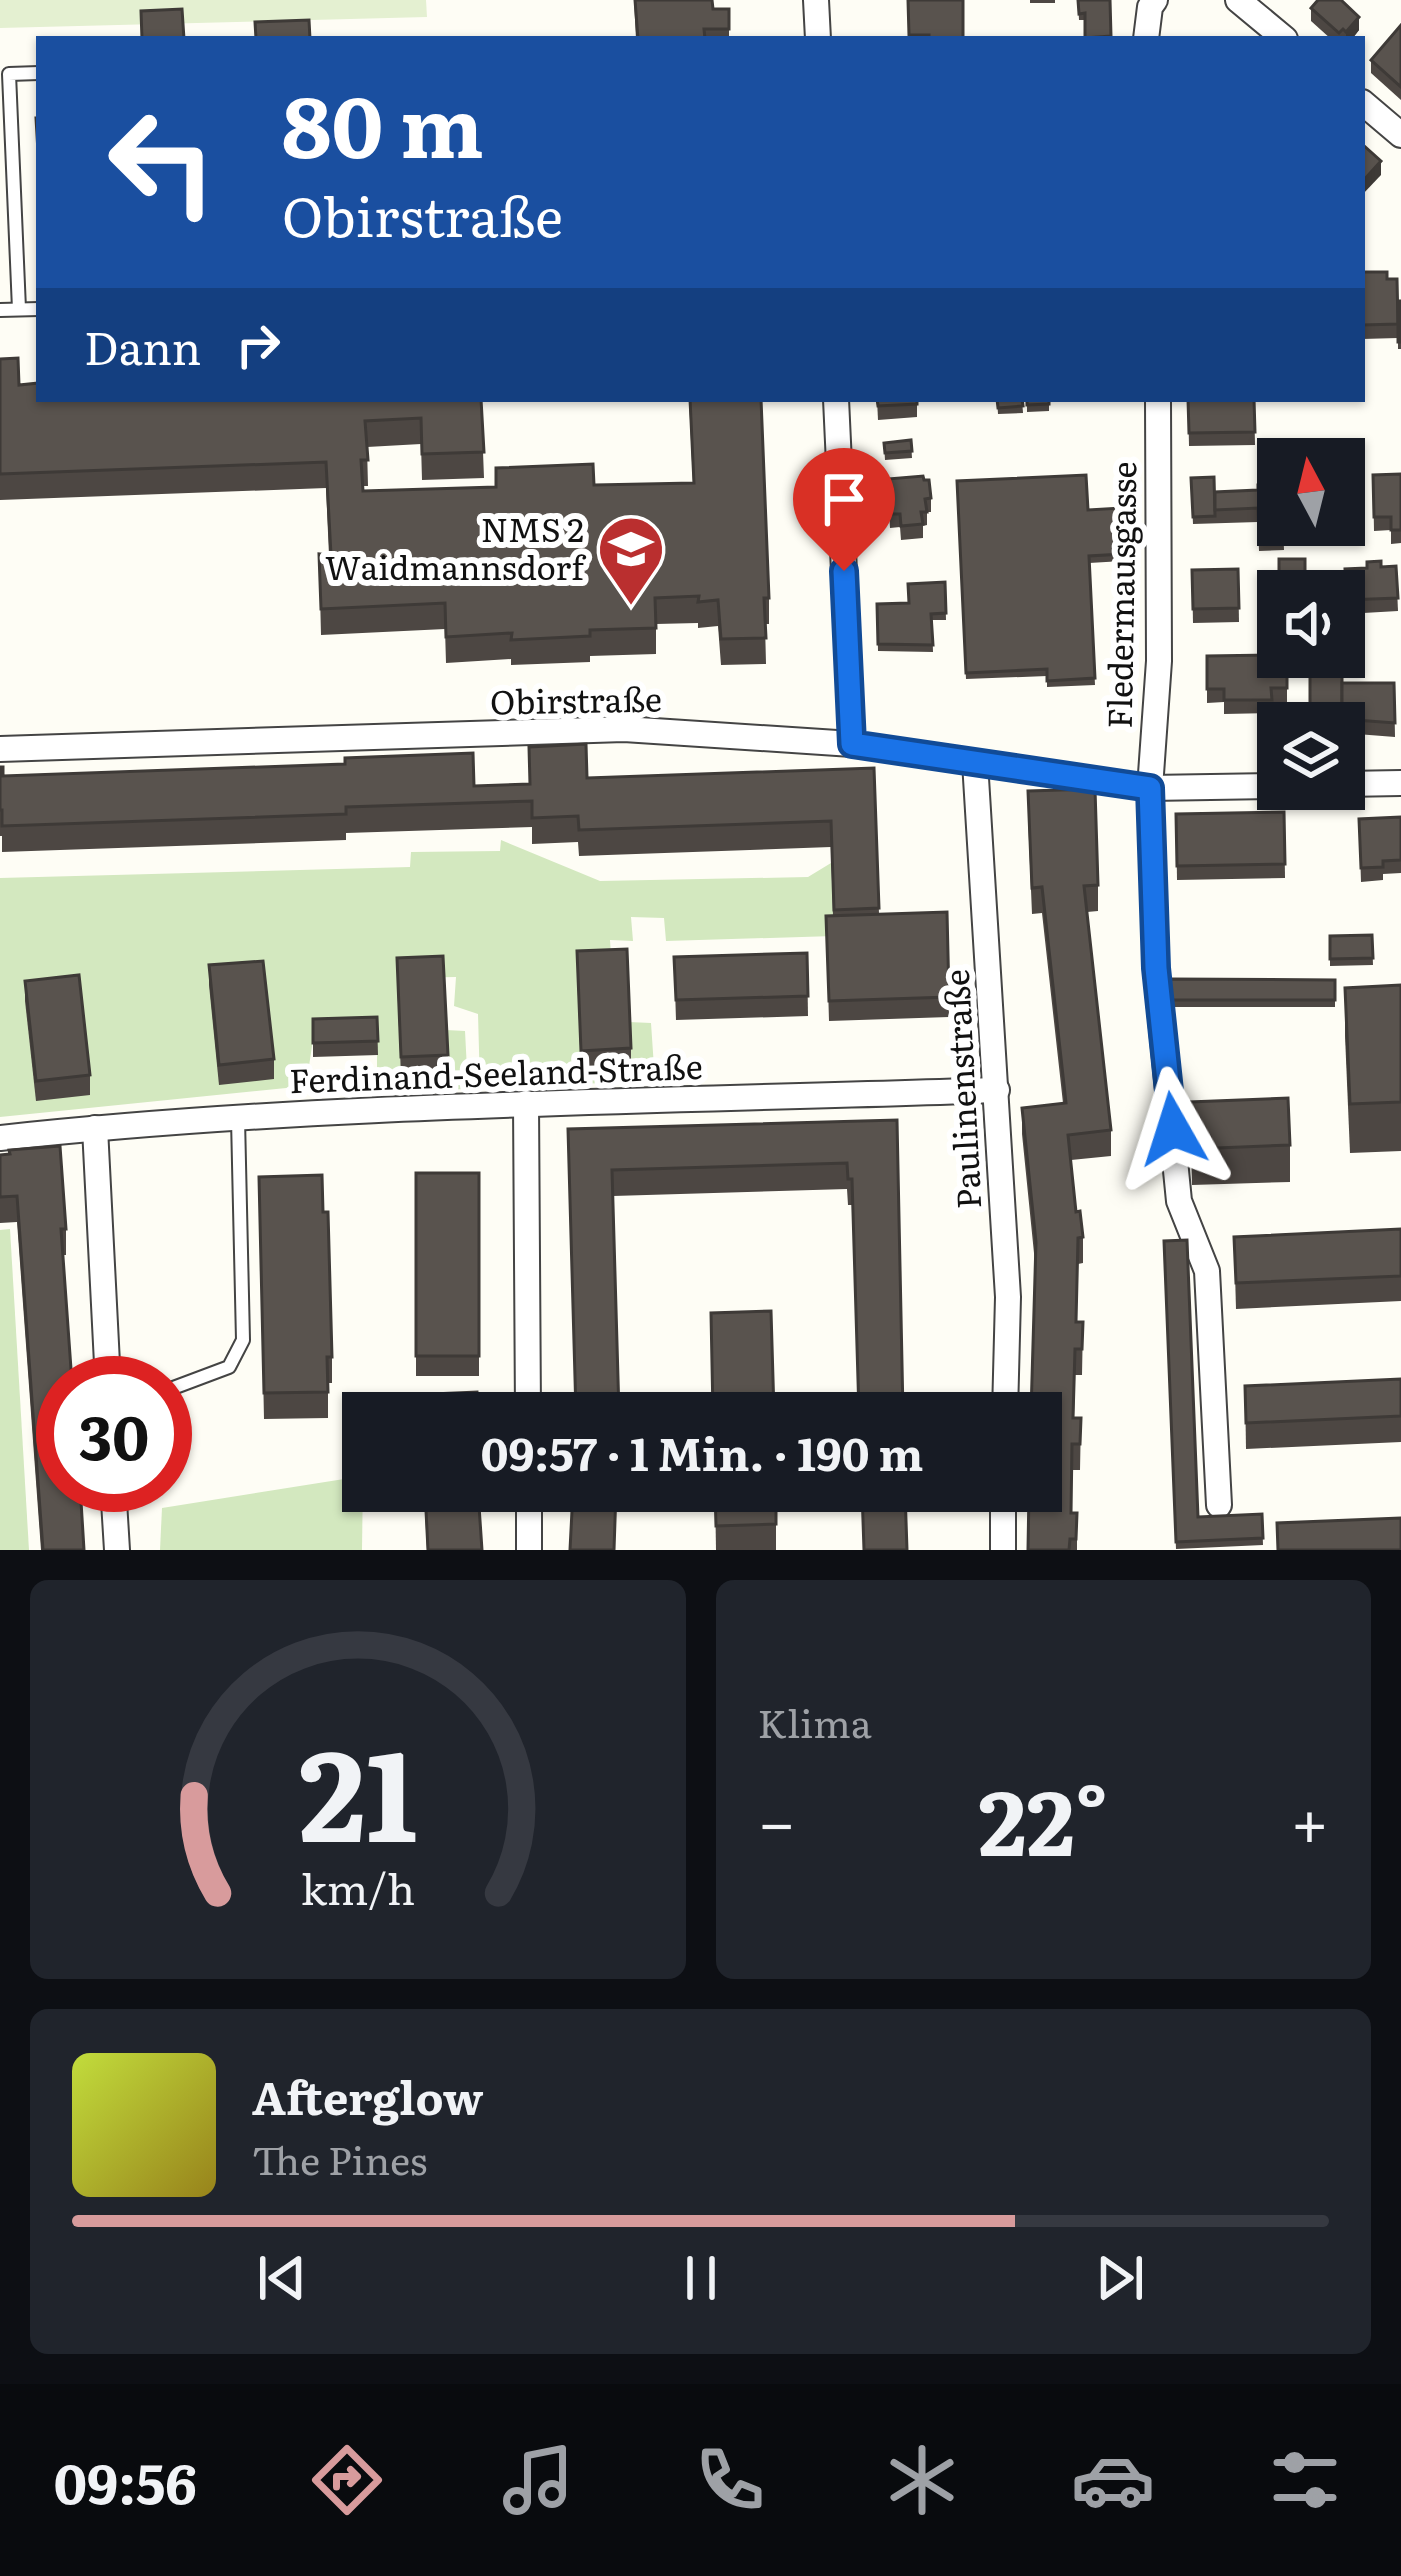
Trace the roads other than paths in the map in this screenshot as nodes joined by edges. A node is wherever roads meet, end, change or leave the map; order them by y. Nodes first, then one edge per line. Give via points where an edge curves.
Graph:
1 (816, 0) edge
2 (1155, 0) edge
3 (1238, 0) edge
4 (818, 36) edge
5 (1146, 36) edge
6 (1281, 36) edge
7 (36, 73) edge
8 (1365, 104) edge
9 (1401, 134) edge
10 (19, 309) junction
11 (36, 309) edge
12 (0, 310) edge
13 (836, 402) edge
14 (1158, 402) edge
15 (852, 744) junction
16 (0, 748) edge
17 (975, 762) junction
18 (1401, 783) edge
19 (1365, 784) edge
20 (1257, 786) edge
21 (1150, 788) junction
22 (997, 1090) junction
23 (526, 1103) junction
24 (238, 1119) junction
25 (95, 1128) junction
26 (0, 1138) edge
27 (107, 1356) edge
28 (192, 1381) edge
29 (528, 1392) edge
30 (1006, 1392) edge
31 (1219, 1505) dead end
32 (115, 1512) edge
33 (529, 1512) edge
34 (1004, 1512) edge
35 (117, 1550) edge
36 (530, 1550) edge
37 (1003, 1550) edge

1 - 4 street
2 - 5 street
3 - 6 street
7 - 10 lane via 9,74
8 - 9 street
10 - 11 lane
10 - 12 lane
13 - 15 street
14 - 21 street, Fledermausgasse via 1159,661
15 - 16 street, Obirstraße via 624,729
15 - 17 street, Obirstraße
17 - 21 street, Obirstraße
17 - 22 street, Paulinenstraße
18 - 19 street
20 - 21 street, Obirstraße
21 - 31 street, Fledermausgasse via 1156,968 1179,1201 1207,1271
22 - 23 street, Ferdinand-Seeland-Straße
22 - 30 street, Paulinenstraße
23 - 24 street, Ferdinand-Seeland-Straße
23 - 29 street
24 - 25 street, Ferdinand-Seeland-Straße
24 - 28 lane via 243,1340 229,1367
25 - 26 street, Ferdinand-Seeland-Straße
25 - 27 street
32 - 35 street
33 - 36 street
34 - 37 street

